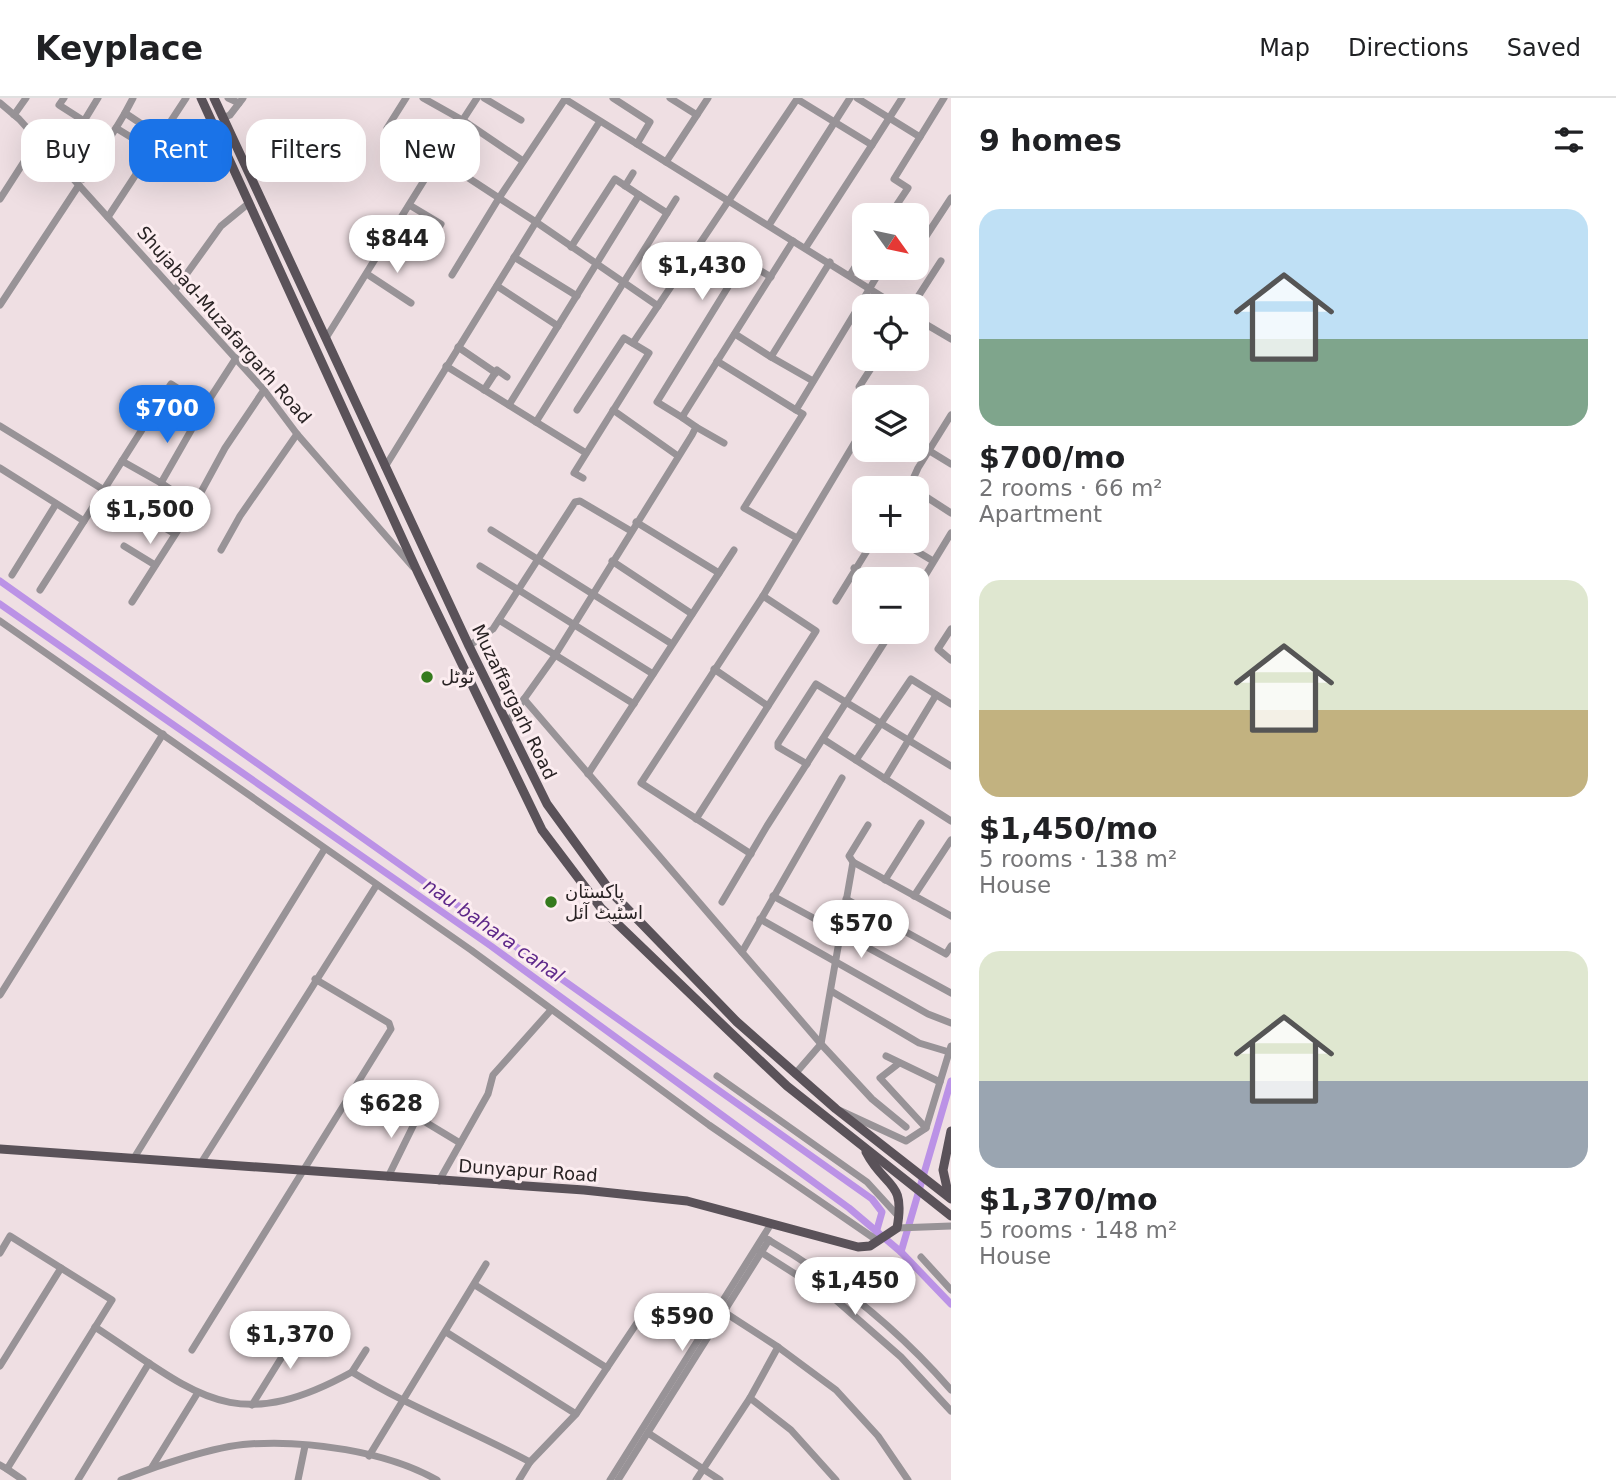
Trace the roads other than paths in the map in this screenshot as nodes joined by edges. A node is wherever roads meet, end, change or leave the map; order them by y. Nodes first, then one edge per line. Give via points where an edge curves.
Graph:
1 (26, 98) edge
2 (64, 98) edge
3 (98, 98) edge
4 (133, 98) edge
5 (186, 98) edge
6 (201, 98) edge
7 (406, 98) edge
8 (423, 98) edge
9 (477, 98) edge
10 (485, 98) edge
11 (612, 98) edge
12 (670, 98) edge
13 (708, 98) edge
14 (796, 98) edge
15 (850, 98) edge
16 (858, 98) edge
17 (902, 98) edge
18 (944, 98) edge
19 (221, 99) edge
20 (565, 99) edge
21 (241, 101) edge
22 (0, 103) edge
23 (125, 113) junction
24 (14, 115) junction
25 (697, 115) junction
26 (223, 118) junction
27 (890, 118) junction
28 (134, 119) edge
29 (173, 119) edge
30 (393, 119) edge
31 (460, 119) edge
32 (465, 119) edge
33 (521, 120) dead end
34 (600, 121) junction
35 (21, 122) edge
36 (835, 122) junction
37 (116, 128) joint
38 (480, 132) edge
39 (129, 136) edge
40 (920, 137) junction
41 (637, 144) junction
42 (872, 145) junction
43 (523, 162) junction
44 (666, 162) junction
45 (21, 166) edge
46 (633, 173) dead end
47 (81, 182) joint
48 (132, 182) edge
49 (424, 182) edge
50 (475, 182) edge
51 (625, 186) junction
52 (639, 195) junction
53 (1, 196) edge
54 (499, 198) junction
55 (951, 198) edge
56 (676, 199) dead end
57 (729, 201) junction
58 (249, 202) junction
59 (898, 203) edge
60 (411, 205) junction
61 (667, 213) junction
62 (108, 217) junction
63 (536, 222) junction
64 (399, 223) junction
65 (769, 225) junction
66 (929, 232) edge
67 (414, 234) dead end
68 (433, 236) dead end
69 (793, 241) junction
70 (570, 247) junction
71 (806, 247) junction
72 (514, 257) junction
73 (941, 261) dead end
74 (830, 262) junction
75 (596, 265) junction
76 (852, 272) edge
77 (367, 274) junction
78 (452, 275) dead end
79 (850, 275) junction
80 (771, 277) junction
81 (875, 280) edge
82 (623, 283) junction
83 (497, 286) junction
84 (870, 288) junction
85 (175, 290) junction
86 (879, 294) edge
87 (920, 294) edge
88 (576, 296) junction
89 (411, 303) dead end
90 (0, 305) edge
91 (658, 306) junction
92 (929, 325) edge
93 (558, 326) junction
94 (735, 334) junction
95 (326, 338) junction
96 (951, 339) edge
97 (634, 343) junction
98 (458, 347) junction
99 (771, 356) junction
100 (236, 359) junction
101 (718, 361) junction
102 (446, 366) junction
103 (496, 373) junction
104 (507, 377) dead end
105 (813, 381) junction
106 (264, 390) junction
107 (484, 390) junction
108 (509, 405) junction
109 (205, 407) junction
110 (577, 410) dead end
111 (613, 410) junction
112 (796, 410) junction
113 (951, 415) edge
114 (682, 418) junction
115 (536, 422) junction
116 (0, 426) edge
117 (696, 427) junction
118 (297, 434) junction
119 (724, 443) dead end
120 (852, 447) edge
121 (929, 448) edge
122 (929, 451) edge
123 (586, 453) junction
124 (678, 456) junction
125 (122, 461) junction
126 (951, 464) edge
127 (385, 467) junction
128 (0, 468) edge
129 (583, 478) dead end
130 (161, 483) junction
131 (104, 490) junction
132 (929, 499) edge
133 (56, 504) junction
134 (194, 505) junction
135 (951, 513) edge
136 (144, 515) dead end
137 (84, 521) junction
138 (636, 522) junction
139 (491, 530) dead end
140 (631, 531) junction
141 (951, 533) edge
142 (175, 534) junction
143 (797, 538) junction
144 (124, 546) dead end
145 (221, 550) dead end
146 (733, 550) dead end
147 (920, 553) edge
148 (537, 558) junction
149 (612, 561) junction
150 (933, 561) junction
151 (155, 565) junction
152 (480, 566) dead end
153 (929, 568) edge
154 (852, 572) edge
155 (418, 573) junction
156 (719, 573) junction
157 (12, 575) dead end
158 (40, 590) dead end
159 (516, 591) junction
160 (591, 596) junction
161 (763, 596) junction
162 (836, 601) dead end
163 (132, 603) dead end
164 (692, 614) junction
165 (499, 620) junction
166 (0, 621) edge
167 (573, 625) junction
168 (951, 629) edge
169 (883, 644) edge
170 (672, 645) junction
171 (469, 646) junction
172 (554, 657) junction
173 (951, 660) edge
174 (714, 669) junction
175 (653, 674) junction
176 (936, 695) junction
177 (524, 699) junction
178 (846, 703) junction
179 (634, 704) junction
180 (951, 704) edge
181 (768, 706) junction
182 (507, 723) junction
183 (879, 725) junction
184 (163, 734) junction
185 (822, 739) junction
186 (909, 741) junction
187 (856, 760) junction
188 (807, 764) junction
189 (951, 766) edge
190 (588, 774) junction
191 (842, 778) dead end
192 (885, 779) junction
193 (696, 819) junction
194 (951, 821) edge
195 (921, 823) dead end
196 (868, 825) dead end
197 (951, 840) edge
198 (324, 850) junction
199 (751, 854) junction
200 (853, 862) junction
201 (885, 880) junction
202 (376, 886) junction
203 (773, 896) junction
204 (914, 896) junction
205 (846, 899) junction
206 (722, 902) dead end
207 (951, 916) edge
208 (760, 919) junction
209 (840, 934) junction
210 (951, 946) edge
211 (742, 952) junction
212 (835, 962) junction
213 (315, 979) junction
214 (831, 991) junction
215 (951, 993) edge
216 (0, 995) edge
217 (714, 999) junction
218 (705, 1009) junction
219 (551, 1010) junction
220 (951, 1023) edge
221 (821, 1045) junction
222 (950, 1049) edge
223 (886, 1056) dead end
224 (898, 1064) junction
225 (795, 1074) junction
226 (717, 1076) dead end
227 (359, 1082) junction
228 (940, 1082) junction
229 (836, 1109) junction
230 (418, 1116) junction
231 (906, 1127) dead end
232 (926, 1128) junction
233 (951, 1131) edge
234 (460, 1143) junction
235 (864, 1147) junction
236 (0, 1149) edge
237 (134, 1158) junction
238 (201, 1163) junction
239 (305, 1171) junction
240 (388, 1177) junction
241 (439, 1181) junction
242 (950, 1199) edge
243 (951, 1216) edge
244 (771, 1224) junction
245 (898, 1226) junction
246 (951, 1226) edge
247 (766, 1238) junction
248 (878, 1241) junction
249 (759, 1251) junction
250 (0, 1253) edge
251 (921, 1257) dead end
252 (486, 1264) dead end
253 (61, 1268) junction
254 (475, 1285) junction
255 (951, 1290) edge
256 (724, 1312) junction
257 (641, 1317) dead end
258 (303, 1323) dead end
259 (95, 1327) junction
260 (446, 1332) junction
261 (778, 1347) junction
262 (192, 1350) dead end
263 (366, 1350) dead end
264 (149, 1363) junction
265 (0, 1366) edge
266 (607, 1368) junction
267 (352, 1372) junction
268 (951, 1390) edge
269 (197, 1394) junction
270 (750, 1398) junction
271 (402, 1402) junction
272 (252, 1405) junction
273 (951, 1411) edge
274 (576, 1414) junction
275 (648, 1433) junction
276 (305, 1446) junction
277 (369, 1455) junction
278 (530, 1462) junction
279 (3, 1467) edge
280 (152, 1467) junction
281 (704, 1469) junction
282 (23, 1480) edge
283 (78, 1480) edge
284 (121, 1480) edge
285 (298, 1480) edge
286 (436, 1480) edge
287 (519, 1480) edge
288 (610, 1480) edge
289 (618, 1480) edge
290 (696, 1480) edge
291 (720, 1480) edge
292 (836, 1480) edge
293 (908, 1480) edge

1 - 24 street
2 - 3 street via 59,105 84,121
4 - 23 street
5 - 29 street
6 - 58 main road, Muzaffargarh Road
7 - 30 street
8 - 31 street
9 - 32 street
10 - 33 street
11 - 41 street via 650,122
12 - 25 street
13 - 25 street
14 - 36 street
14 - 57 street
15 - 36 street
16 - 27 street
17 - 27 street
18 - 40 street
19 - 21 street
19 - 26 main road, Muzaffargarh Road
20 - 34 street
20 - 43 street
21 - 26 street
22 - 24 street, Shujabad-Muzafargarh Road
23 - 28 street
23 - 37 street
24 - 35 street, Shujabad-Muzafargarh Road
25 - 44 street
26 - 95 main road, Muzaffargarh Road
27 - 40 street
27 - 42 street
34 - 41 street
34 - 63 street
36 - 42 street
36 - 65 street
37 - 39 street
38 - 43 street
40 - 59 street via 894,179 908,188
41 - 44 street
42 - 71 street
43 - 54 street
44 - 57 street
45 - 53 street
46 - 51 street
47 - 62 street, Shujabad-Muzafargarh Road
47 - 90 street
48 - 62 street
49 - 60 street
50 - 54 street
51 - 52 street
51 - 70 street via 615,179
52 - 61 street
52 - 75 street
54 - 63 street
54 - 78 street
55 - 66 street
56 - 61 street
57 - 65 street
57 - 91 street
58 - 85 street via 221,226
58 - 155 main road, Muzaffargarh Road
60 - 64 street
60 - 68 street via 441,224
61 - 82 street
62 - 85 street, Shujabad-Muzafargarh Road
63 - 70 street
63 - 72 street
64 - 67 street
64 - 77 street
65 - 69 street
69 - 71 street
69 - 80 street
70 - 75 street
71 - 74 street
72 - 83 street
72 - 88 street
73 - 87 street
74 - 79 street
74 - 99 street
75 - 82 street
75 - 88 street
76 - 79 street
77 - 89 street
77 - 95 street
79 - 84 street
80 - 94 street
80 - 114 street via 744,261 657,402
81 - 84 street
82 - 91 street
82 - 115 street
83 - 93 street
83 - 98 street
84 - 86 street
84 - 105 street
85 - 100 street, Shujabad-Muzafargarh Road
88 - 93 street
91 - 97 street
92 - 96 street
93 - 108 street
94 - 99 street
94 - 101 street
95 - 127 main road, Muzaffargarh Road
97 - 110 street via 624,338
97 - 111 street via 649,353
98 - 102 street
98 - 103 street
99 - 105 street
100 - 106 street, Shujabad-Muzafargarh Road
100 - 109 street
101 - 112 street
101 - 114 street
102 - 107 street
102 - 127 street
103 - 104 street
103 - 107 street
105 - 112 street
106 - 118 street, Shujabad-Muzafargarh Road
106 - 134 street
107 - 108 street
108 - 115 street
109 - 125 street via 171,384
109 - 130 street
111 - 123 street
111 - 124 street
112 - 143 street via 803,414 744,508
113 - 121 street
114 - 117 street
115 - 123 street
116 - 131 street
117 - 119 street
117 - 124 street
118 - 145 street
118 - 155 street, Shujabad-Muzafargarh Road
120 - 143 street
122 - 126 street
123 - 129 street via 574,473
124 - 138 street
125 - 130 street
125 - 131 street
127 - 171 main road, Muzaffargarh Road
128 - 133 street
130 - 134 street
131 - 137 street
132 - 135 street
133 - 137 street
133 - 157 street
134 - 142 street
136 - 142 street
137 - 158 street
138 - 140 street
138 - 156 street
139 - 148 street
140 - 148 street via 575,502
140 - 149 street
141 - 150 street
142 - 151 street
143 - 161 street
144 - 151 street
146 - 156 street
147 - 150 street
148 - 159 street
148 - 160 street
149 - 160 street
149 - 164 street
150 - 153 street
151 - 163 street
152 - 159 street
154 - 162 street
155 - 218 main road, Muzaffargarh Road via 542,830 601,908
156 - 164 street
159 - 165 street
159 - 167 street
160 - 167 street
160 - 170 street
161 - 174 street
161 - 181 street via 816,631
164 - 170 street
165 - 171 street
165 - 172 street
166 - 184 street
167 - 172 street
167 - 175 street
168 - 173 street via 938,649
169 - 178 street
170 - 175 street
171 - 182 main road, Muzaffargarh Road
172 - 177 street
172 - 179 street
174 - 181 street
174 - 193 street via 641,783
175 - 179 street
176 - 180 street
176 - 183 street via 911,679
176 - 186 street
177 - 182 street
177 - 190 street
178 - 183 street
178 - 185 street
178 - 188 street via 814,684 778,743
179 - 190 street
181 - 193 street
182 - 217 main road, Muzaffargarh Road via 547,804 611,892
183 - 186 street
183 - 187 street
184 - 198 street
184 - 216 street
185 - 187 street
185 - 188 street
186 - 189 street
186 - 192 street
187 - 192 street
188 - 199 street
190 - 211 street
191 - 203 street
192 - 194 street
193 - 199 street
195 - 201 street
196 - 200 street via 849,856
197 - 204 street
198 - 202 street
198 - 237 street
199 - 206 street
200 - 201 street
200 - 205 street
201 - 204 street
202 - 213 street
202 - 219 street
203 - 208 street
203 - 209 street
204 - 207 street
205 - 209 street
205 - 210 street via 946,954
208 - 211 street
208 - 212 street
209 - 212 street
209 - 215 street
211 - 221 street
212 - 214 street
212 - 220 street
213 - 227 street via 392,1026
213 - 238 street
214 - 221 street
214 - 222 street via 919,1043
217 - 218 main road
217 - 225 main road, Muzaffargarh Road
218 - 235 main road, Muzaffargarh Road via 787,1086
219 - 234 street via 493,1075 488,1094
219 - 248 street
221 - 225 street
221 - 231 street
222 - 228 street
223 - 224 street
224 - 228 street
224 - 232 street via 880,1078
225 - 229 main road, Muzaffargarh Road
226 - 245 street via 867,1182
227 - 230 street
227 - 239 street
228 - 232 street
229 - 232 street via 906,1141
229 - 242 main road, Muzaffargarh Road
230 - 234 street
230 - 240 street
233 - 242 main road via 943,1170
234 - 241 street
235 - 243 main road, Muzaffargarh Road
235 - 245 main road via 874,1167 899,1194
236 - 237 main road, Dunyapur Road
237 - 238 main road, Dunyapur Road
238 - 239 main road, Dunyapur Road
239 - 240 main road, Dunyapur Road
239 - 262 street
240 - 241 main road, Dunyapur Road
241 - 244 main road, Dunyapur Road via 687,1201
244 - 247 street
244 - 248 main road, Dunyapur Road via 858,1247
245 - 246 street
245 - 248 main road
247 - 249 street
247 - 268 street via 847,1292 919,1354
249 - 256 street
249 - 273 street via 836,1300 901,1357
249 - 288 street
250 - 253 street via 10,1236
251 - 255 street
252 - 254 street
253 - 259 street via 112,1300
253 - 265 street
254 - 260 street
254 - 266 street
256 - 261 street
256 - 275 street
257 - 266 street
258 - 272 street
259 - 264 street
259 - 279 street
260 - 271 street
260 - 274 street
261 - 270 street
261 - 293 street via 836,1390 878,1436
263 - 267 street
264 - 269 street
264 - 283 street
266 - 274 street
267 - 271 street
267 - 272 street via 317,1391 275,1404
269 - 272 street
269 - 280 street
270 - 281 street
270 - 292 street via 791,1430
271 - 277 street
271 - 278 street
274 - 278 street
275 - 281 street
275 - 289 street
276 - 277 street
276 - 280 street via 248,1443
276 - 285 street
277 - 286 street
278 - 287 street
279 - 282 street
280 - 284 street
281 - 290 street
281 - 291 street

